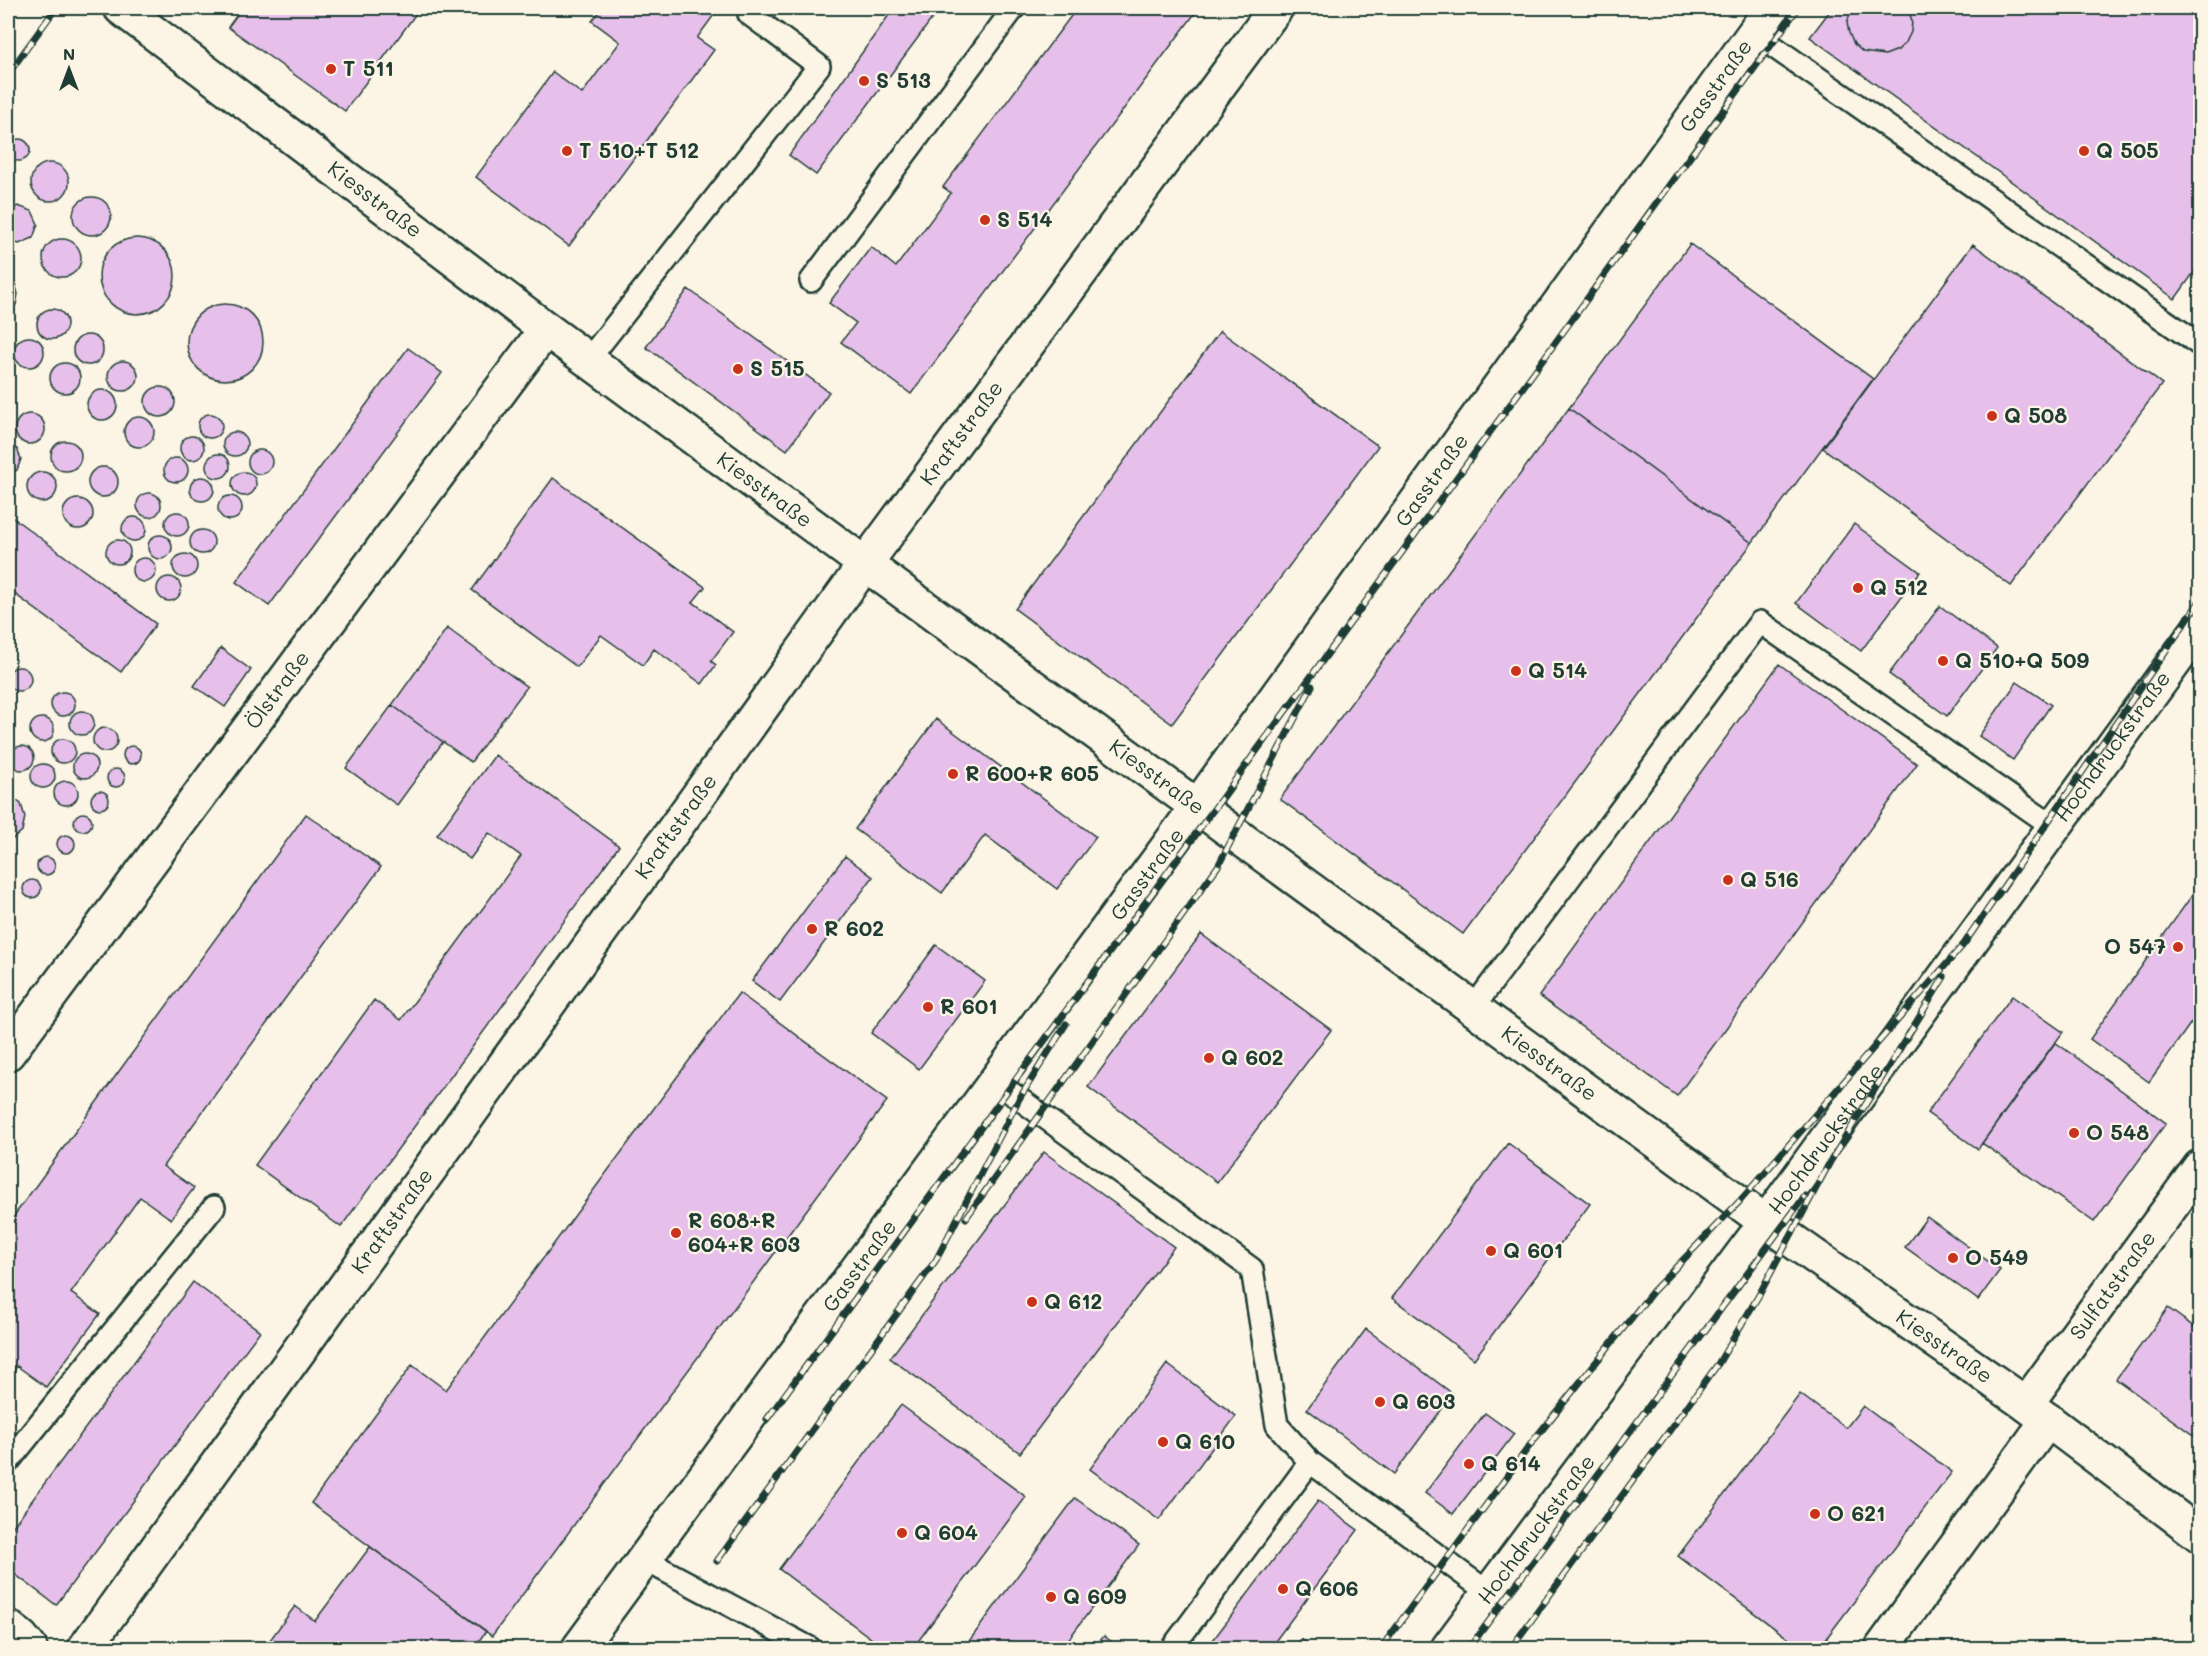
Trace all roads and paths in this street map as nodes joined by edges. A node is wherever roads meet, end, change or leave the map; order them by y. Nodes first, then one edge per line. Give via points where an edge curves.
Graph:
1 (121, 8) edge
2 (754, 8) edge
3 (1014, 8) edge
4 (1276, 8) edge
5 (1763, 20) edge
6 (811, 281) dead end
7 (546, 329) junction
8 (2200, 345) edge
9 (588, 360) junction
10 (865, 564) junction
11 (2200, 627) edge
12 (1197, 807) junction
13 (2054, 827) junction
14 (1473, 1008) junction
15 (8, 1053) edge
16 (995, 1081) junction
17 (2200, 1167) edge
18 (214, 1207) dead end
19 (1766, 1222) junction
20 (2037, 1412) junction
21 (8, 1462) edge
22 (1310, 1462) junction
23 (2200, 1535) edge
24 (645, 1560) junction
25 (1489, 1593) junction
26 (8, 1627) edge
27 (30, 1648) edge
28 (85, 1648) edge
29 (579, 1648) edge
30 (810, 1648) edge
31 (1172, 1648) edge
32 (1448, 1648) edge
33 (1882, 1648) edge

1 - 7 street, Kiesstraße
2 - 9 lane via 749,14 819,66
3 - 6 lane
4 - 10 street, Kraftstraße
5 - 8 lane
5 - 12 street, Gasstraße
7 - 9 street, Kiesstraße
7 - 15 street, Ölstraße
9 - 10 street, Kiesstraße
10 - 12 street, Kiesstraße
10 - 28 street, Kraftstraße
11 - 13 street, Hochdruckstraße
12 - 14 street, Kiesstraße
12 - 16 street, Gasstraße
13 - 14 lane via 1760,622
13 - 19 street, Hochdruckstraße
14 - 19 street, Kiesstraße
16 - 22 lane via 1252,1269 1277,1425
16 - 24 street, Gasstraße
17 - 20 street, Sulfatstraße
18 - 21 lane
19 - 20 street, Kiesstraße
19 - 25 street, Hochdruckstraße
20 - 23 street, Kiesstraße
20 - 33 street, Sulfatstraße
22 - 25 lane
22 - 31 lane
24 - 29 street, Gasstraße
24 - 30 lane
25 - 32 street, Hochdruckstraße
26 - 27 street

